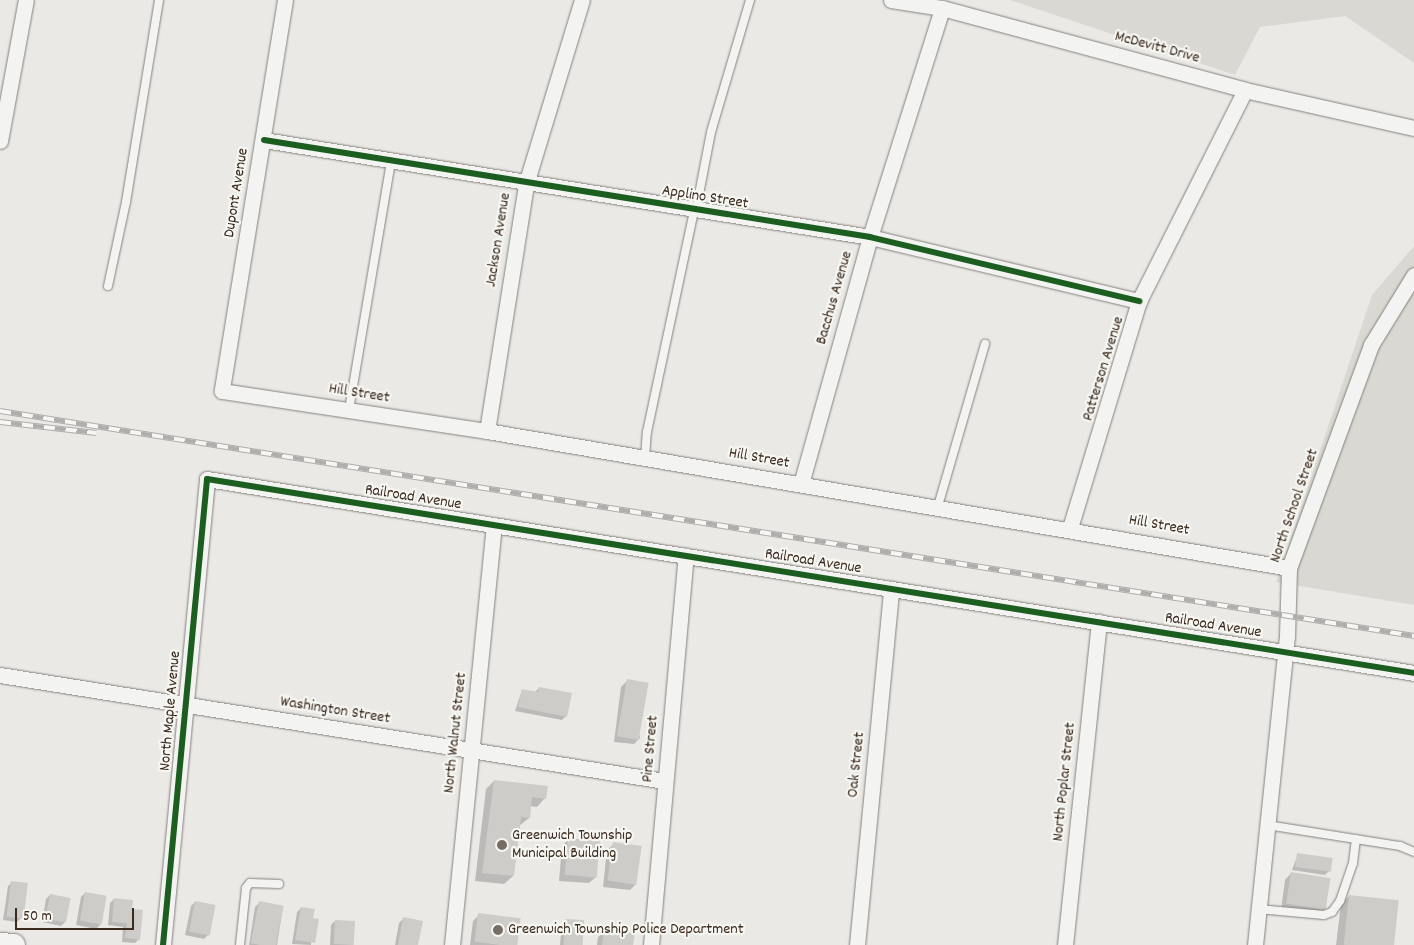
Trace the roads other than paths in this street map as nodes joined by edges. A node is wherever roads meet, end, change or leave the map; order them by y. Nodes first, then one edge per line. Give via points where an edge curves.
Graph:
1 (26, 0) edge
2 (159, 0) edge
3 (285, 0) edge
4 (582, 0) edge
5 (750, 0) edge
6 (891, 0) edge
7 (942, 8) junction
8 (1245, 90) junction
9 (1414, 128) edge
10 (264, 140) junction
11 (0, 141) edge
12 (392, 161) junction
13 (526, 184) junction
14 (695, 210) junction
15 (870, 237) junction
16 (1414, 275) edge
17 (108, 286) dead end
18 (1139, 301) junction
19 (985, 344) dead end
20 (222, 391) joint
21 (349, 410) junction
22 (487, 431) junction
23 (644, 458) junction
24 (208, 479) joint
25 (801, 484) junction
26 (938, 506) junction
27 (494, 525) junction
28 (1070, 528) junction
29 (686, 556) junction
30 (1289, 568) junction
31 (892, 589) junction
32 (1099, 622) junction
33 (1285, 652) junction
34 (1414, 672) edge
35 (0, 675) edge
36 (185, 704) junction
37 (472, 750) junction
38 (665, 781) junction
39 (1267, 825) junction
40 (1356, 839) junction
41 (1414, 852) edge
42 (279, 884) dead end
43 (1258, 909) junction
44 (0, 944) edge
45 (14, 945) edge
46 (162, 945) edge
47 (240, 945) edge
48 (452, 945) edge
49 (651, 945) edge
50 (857, 945) edge
51 (1065, 945) edge
52 (1255, 945) edge

1 - 11 street
2 - 17 lane via 126,202
3 - 10 street, Dupont Avenue
4 - 13 street, Jackson Avenue
5 - 14 lane via 711,132
6 - 7 street, McDevitt Drive
7 - 8 street, McDevitt Drive
7 - 15 street, Bacchus Avenue
8 - 9 street, McDevitt Drive
8 - 18 street, Patterson Avenue
10 - 12 street, Applino Street
10 - 20 street, Dupont Avenue
12 - 13 street, Applino Street
12 - 21 lane
13 - 14 street, Applino Street
13 - 22 street, Jackson Avenue
14 - 15 street, Applino Street
14 - 23 lane
15 - 18 street, Applino Street
15 - 25 street, Bacchus Avenue
16 - 30 street, North School Street via 1371,345
18 - 28 street, Patterson Avenue
19 - 26 lane
20 - 21 street, Hill Street
21 - 22 street, Hill Street
22 - 23 street, Hill Street
23 - 25 street, Hill Street
24 - 27 street, Railroad Avenue
24 - 36 street, North Maple Avenue
25 - 26 street, Hill Street
26 - 28 street, Hill Street
27 - 29 street, Railroad Avenue
27 - 37 street, North Walnut Street
28 - 30 street, Hill Street
29 - 31 street, Railroad Avenue
29 - 38 street, Pine Street
30 - 33 street, North School Street
31 - 32 street, Railroad Avenue
31 - 50 street, Oak Street
32 - 33 street, Railroad Avenue
32 - 51 street, North Poplar Street
33 - 34 street, Railroad Avenue
33 - 39 street, North School Street
35 - 36 street, Washington Street
36 - 37 street, Washington Street
36 - 46 street, North Maple Avenue
37 - 38 street, Washington Street
37 - 48 street, North Walnut Street
38 - 49 street, Pine Street
39 - 40 lane
39 - 43 street, North School Street
40 - 41 lane via 1400,846
40 - 43 lane via 1353,863 1340,901 1332,912 1324,915
42 - 47 lane via 250,883 246,888
43 - 52 street, North School Street
44 - 45 main road

